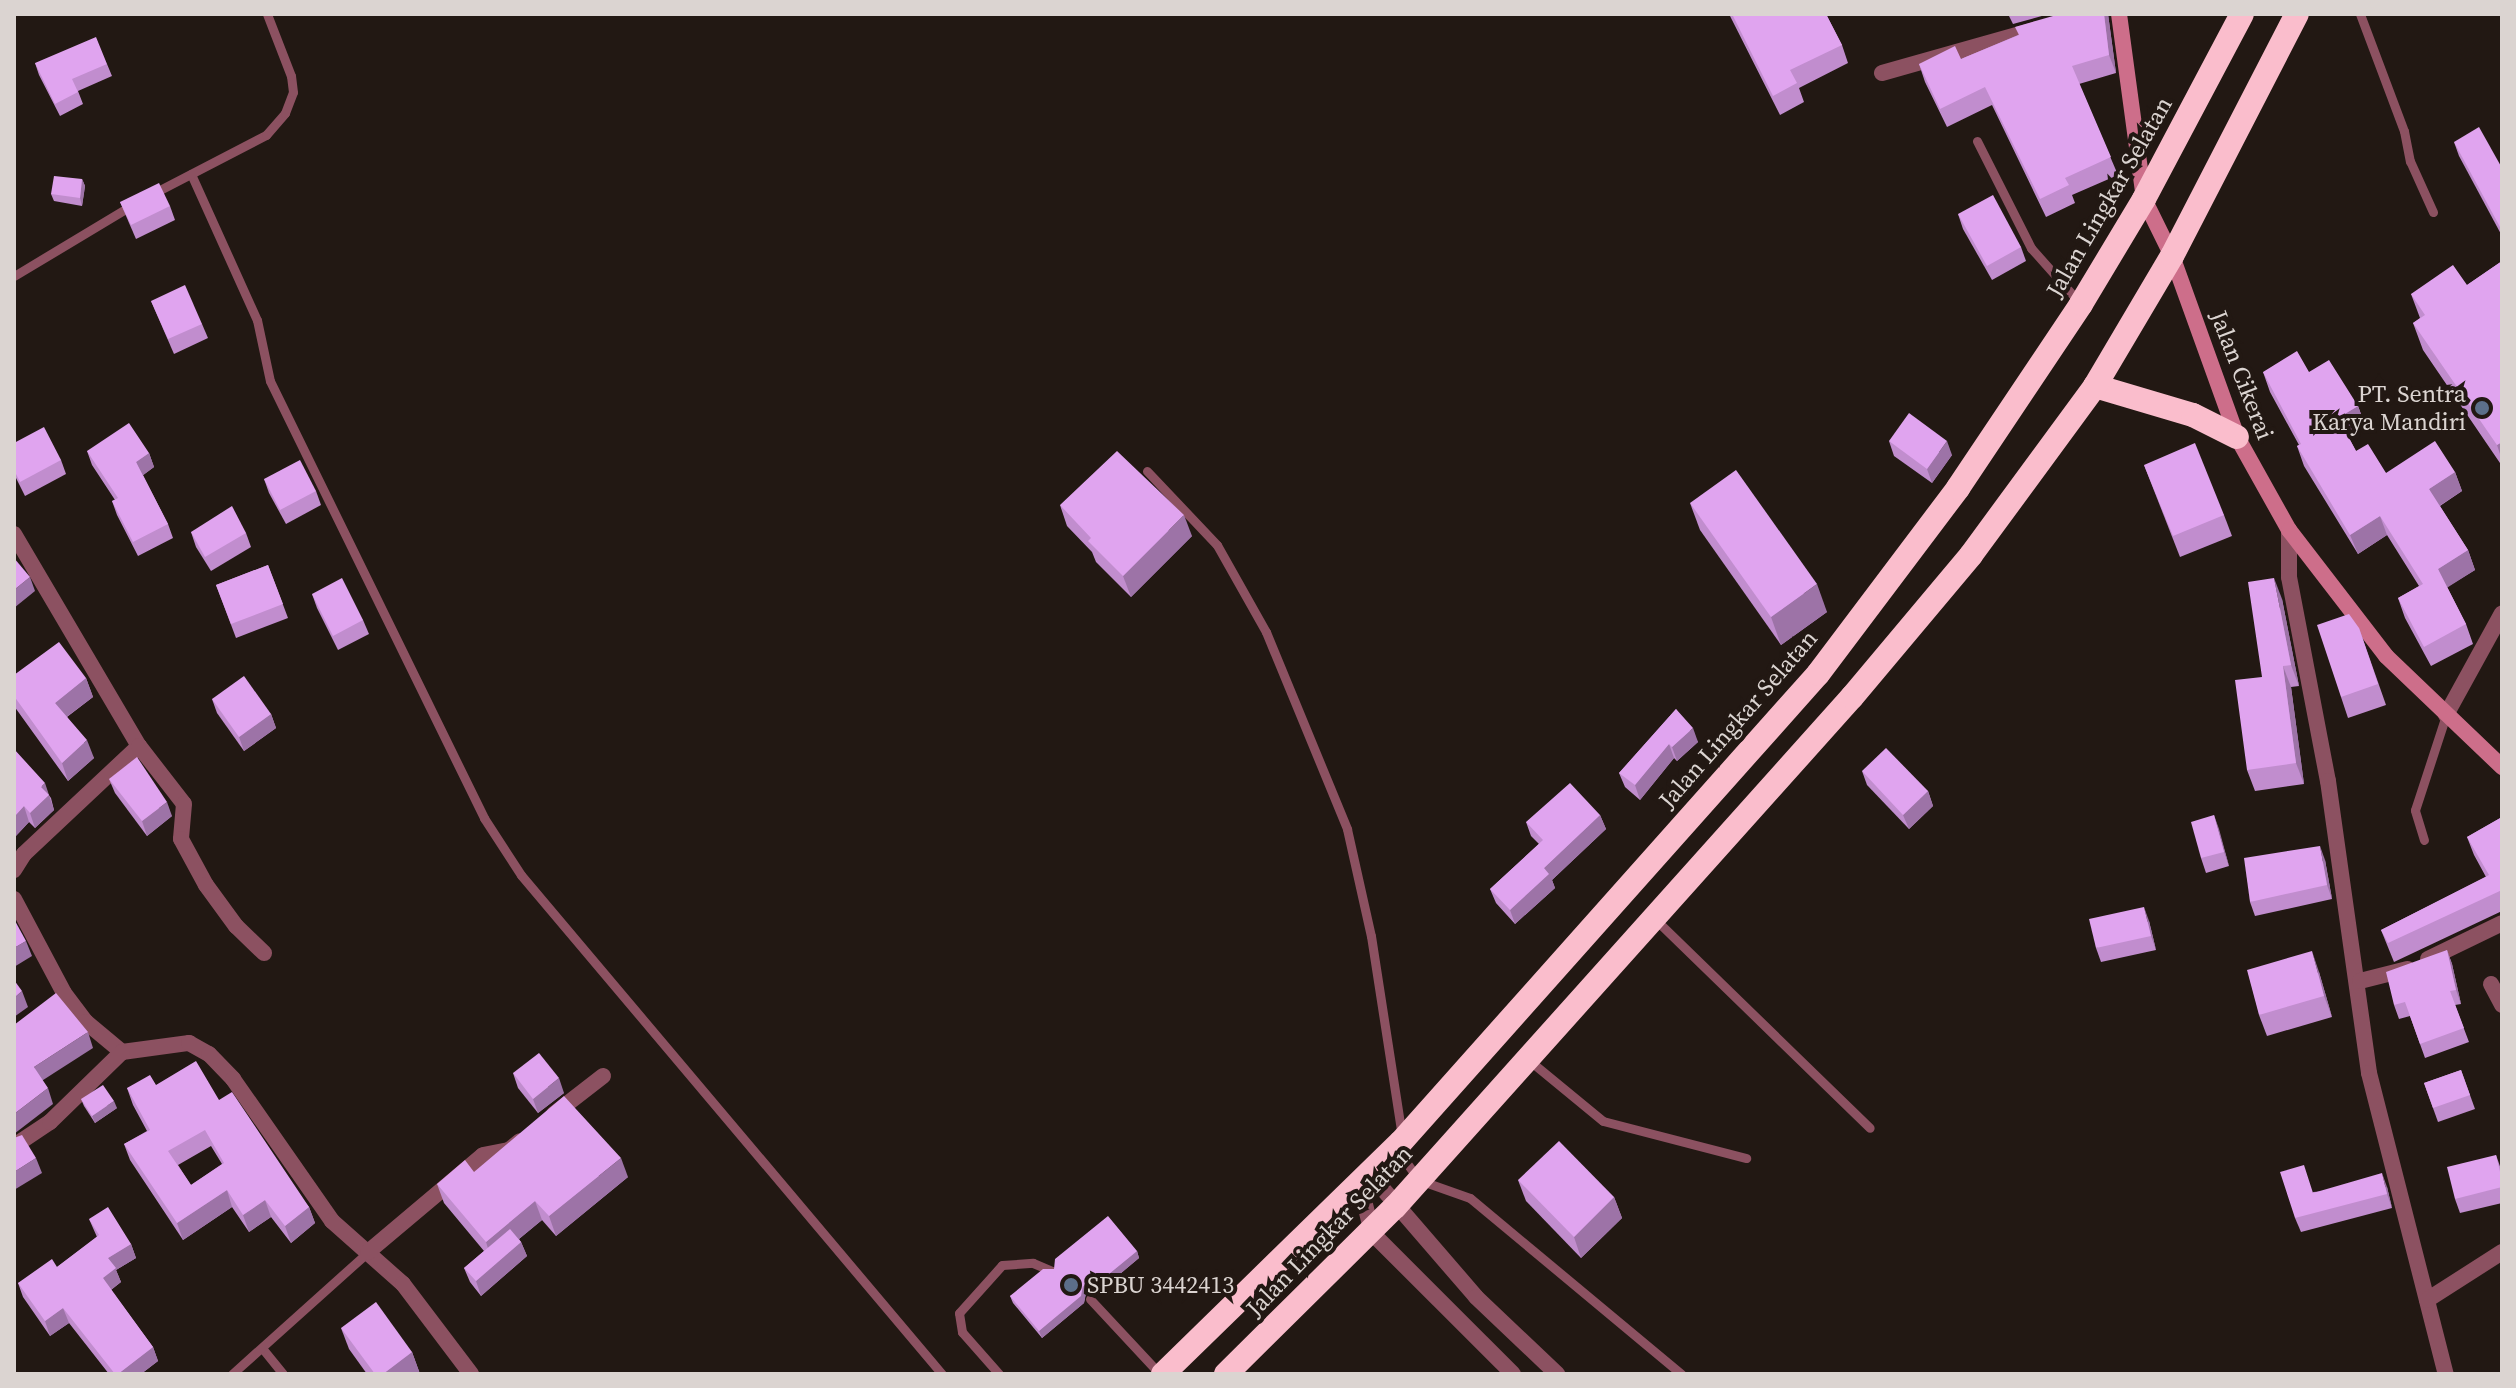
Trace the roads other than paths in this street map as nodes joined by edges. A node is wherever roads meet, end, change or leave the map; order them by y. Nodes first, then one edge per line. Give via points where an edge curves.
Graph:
1 (267, 14) edge
2 (2119, 14) edge
3 (2242, 14) edge
4 (2297, 14) edge
5 (2360, 14) edge
6 (2049, 26) edge
7 (1882, 73) dead end
8 (1977, 141) dead end
9 (191, 174) junction
10 (2144, 199) junction
11 (2433, 212) dead end
12 (2172, 256) junction
13 (14, 276) edge
14 (2081, 304) junction
15 (2095, 386) junction
16 (2237, 437) junction
17 (1147, 471) dead end
18 (2289, 530) junction
19 (14, 534) edge
20 (2502, 613) edge
21 (2446, 715) junction
22 (139, 746) junction
23 (2502, 767) edge
24 (2424, 840) dead end
25 (14, 870) edge
26 (14, 899) edge
27 (1654, 917) junction
28 (2502, 923) edge
29 (264, 953) dead end
30 (2360, 981) junction
31 (2491, 984) dead end
32 (2502, 1005) edge
33 (122, 1052) junction
34 (1527, 1058) junction
35 (603, 1076) dead end
36 (1870, 1128) dead end
37 (1401, 1142) junction
38 (14, 1146) edge
39 (1746, 1158) dead end
40 (1365, 1179) junction
41 (1419, 1180) junction
42 (1395, 1207) junction
43 (1372, 1233) junction
44 (368, 1252) junction
45 (2502, 1252) edge
46 (1052, 1271) edge
47 (1090, 1299) dead end
48 (2427, 1300) junction
49 (262, 1348) junction
50 (232, 1374) edge
51 (283, 1374) edge
52 (471, 1374) edge
53 (942, 1374) edge
54 (999, 1374) edge
55 (1161, 1374) edge
56 (1226, 1374) edge
57 (1513, 1374) edge
58 (1557, 1374) edge
59 (1681, 1374) edge
60 (2446, 1374) edge

1 - 9 lane via 291,76 293,92 285,113 266,135
2 - 10 street, Jalan Cikerai
3 - 10 highway, Jalan Lingkar Selatan
4 - 12 highway, Jalan Lingkar Selatan
5 - 11 lane
6 - 7 street
8 - 14 lane via 2031,248
9 - 13 lane
9 - 53 lane via 257,320 270,381 484,818 521,875
10 - 12 street, Jalan Cikerai
10 - 14 highway, Jalan Lingkar Selatan
12 - 15 highway, Jalan Lingkar Selatan
12 - 16 street, Jalan Cikerai
14 - 37 highway, Jalan Lingkar Selatan via 1958,488 1818,674
15 - 16 highway via 2193,415
15 - 27 highway, Jalan Lingkar Selatan via 1971,555 1852,697
16 - 18 street, Jalan Cikerai
17 - 37 lane via 1217,545 1266,632 1347,829 1371,936
18 - 21 street, Jalan Cikerai via 2386,656
18 - 30 street via 2289,577 2299,641
19 - 22 street
20 - 21 street
21 - 23 street, Jalan Cikerai
21 - 24 lane via 2415,810
22 - 25 street via 24,854
22 - 29 street via 184,804 181,839 206,885
26 - 33 street via 58,998
27 - 34 highway, Jalan Lingkar Selatan
27 - 36 lane
28 - 30 street via 2395,974
30 - 48 street via 2369,1073
31 - 32 street
33 - 38 street via 50,1122
33 - 44 street via 189,1043 209,1054 233,1079 332,1221
34 - 39 lane via 1603,1121
34 - 41 highway, Jalan Lingkar Selatan
35 - 44 street via 509,1150 483,1155
37 - 40 highway, Jalan Lingkar Selatan
37 - 41 lane via 1406,1162
40 - 42 street
40 - 43 street
40 - 55 highway, Jalan Lingkar Selatan
41 - 42 highway, Jalan Lingkar Selatan
41 - 59 lane via 1470,1198
42 - 43 highway, Jalan Lingkar Selatan
42 - 58 street via 1476,1297
43 - 56 highway, Jalan Lingkar Selatan
43 - 57 street
44 - 49 lane
44 - 52 street via 403,1284
45 - 48 street
46 - 54 lane via 1033,1263 1002,1265 959,1313 962,1332
47 - 55 lane
48 - 60 street
49 - 50 lane
49 - 51 lane

